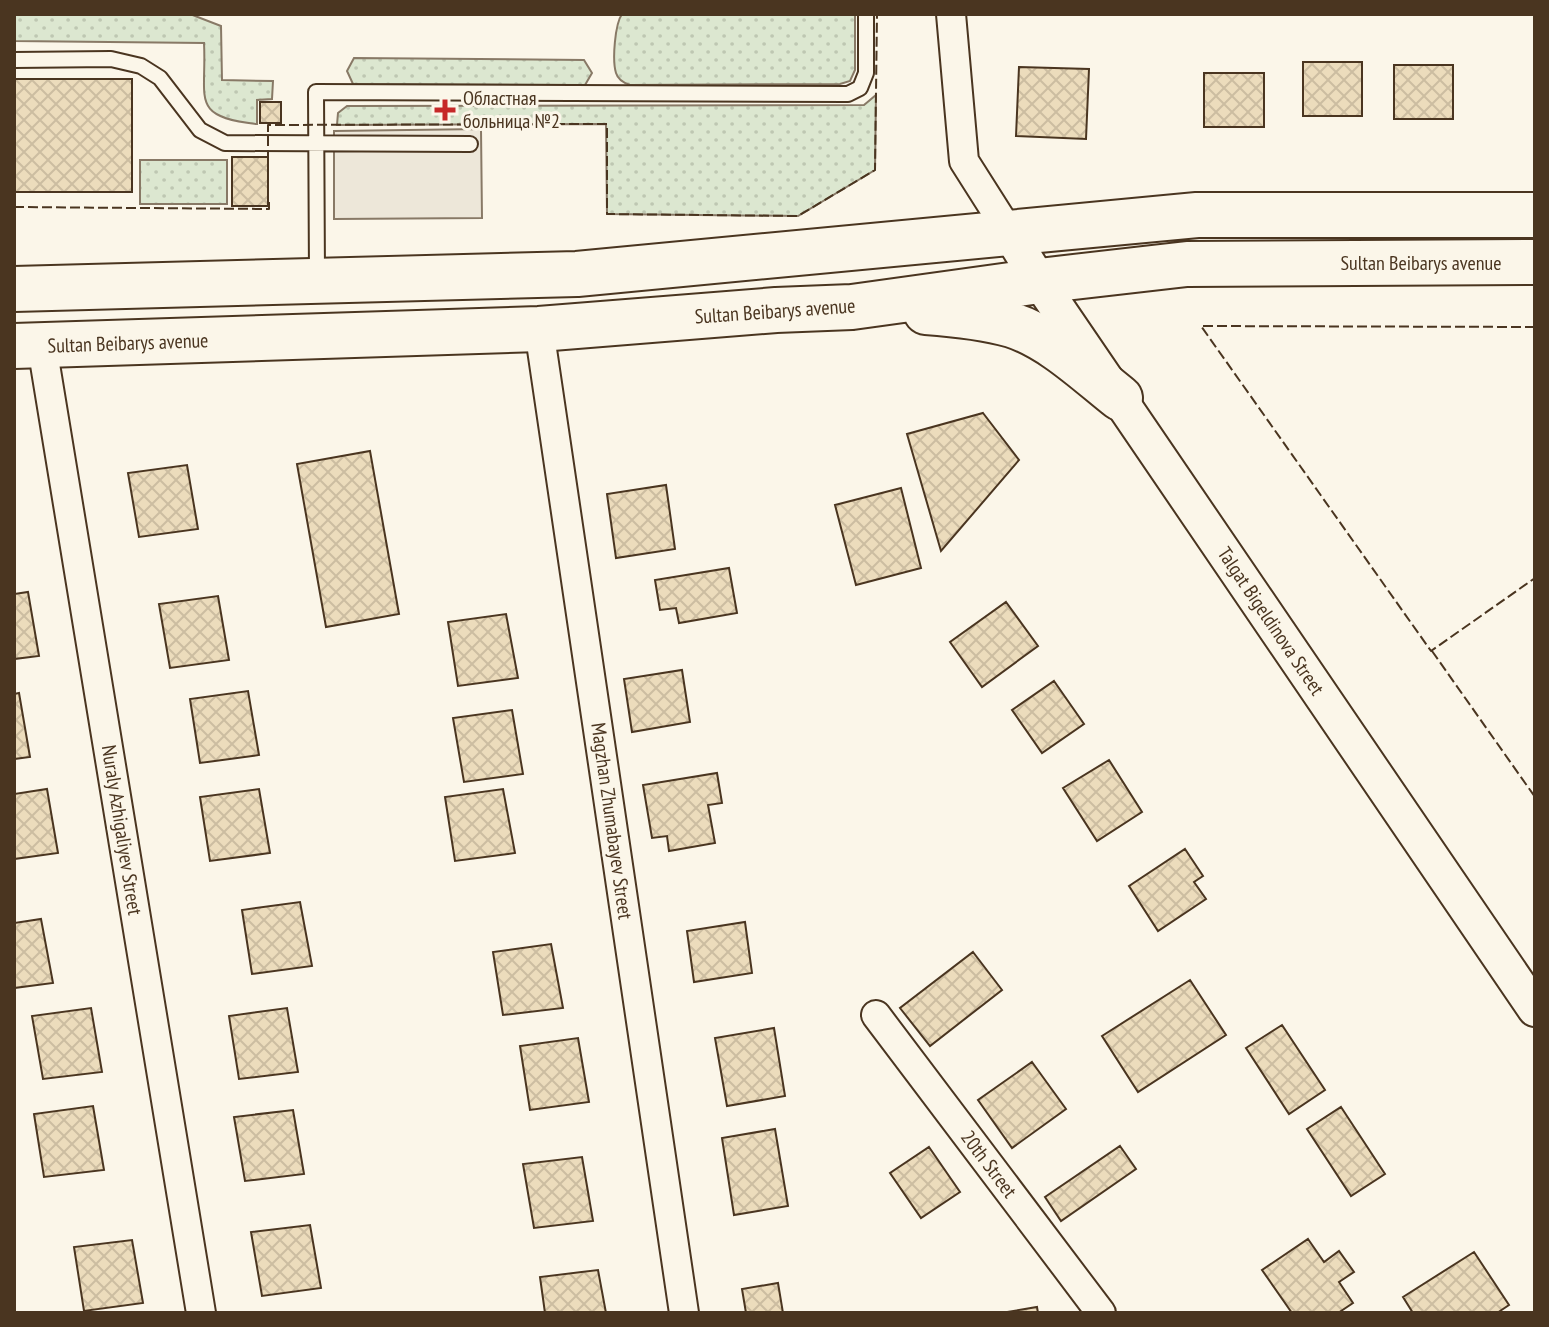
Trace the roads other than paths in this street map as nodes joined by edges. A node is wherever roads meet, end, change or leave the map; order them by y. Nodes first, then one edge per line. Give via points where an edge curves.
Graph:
1 (866, 14) edge
2 (951, 14) edge
3 (14, 60) edge
4 (316, 143) junction
5 (470, 144) dead end
6 (1535, 215) edge
7 (1009, 232) junction
8 (1535, 262) edge
9 (1039, 281) junction
10 (318, 282) junction
11 (14, 289) edge
12 (852, 307) junction
13 (539, 329) junction
14 (28, 346) edge
15 (1120, 398) junction
16 (1535, 1009) edge
17 (876, 1015) dead end
18 (201, 1313) edge
19 (684, 1313) edge
20 (1101, 1313) edge

1 - 4 lane via 866,73 860,88 848,94 316,92
2 - 7 street via 964,161
3 - 4 lane via 111,59 141,66 160,78 200,130 225,143
4 - 5 lane
4 - 10 lane
6 - 7 main road via 1197,215
7 - 9 street, Talgat Bigeldinova Street
7 - 10 main road via 577,274
8 - 9 main road, Sultan Beibarys avenue via 1187,264
9 - 12 main road, Sultan Beibarys avenue
9 - 15 street, Talgat Bigeldinova Street
10 - 11 main road
12 - 13 main road, Sultan Beibarys avenue
12 - 15 main road via 956,314 1014,326 1055,347
13 - 14 main road, Sultan Beibarys avenue
13 - 19 street, Magzhan Zhumabayev Street
14 - 18 street, Nuraly Azhigaliyev Street
15 - 16 street, Talgat Bigeldinova Street
17 - 20 street, 20th Street

